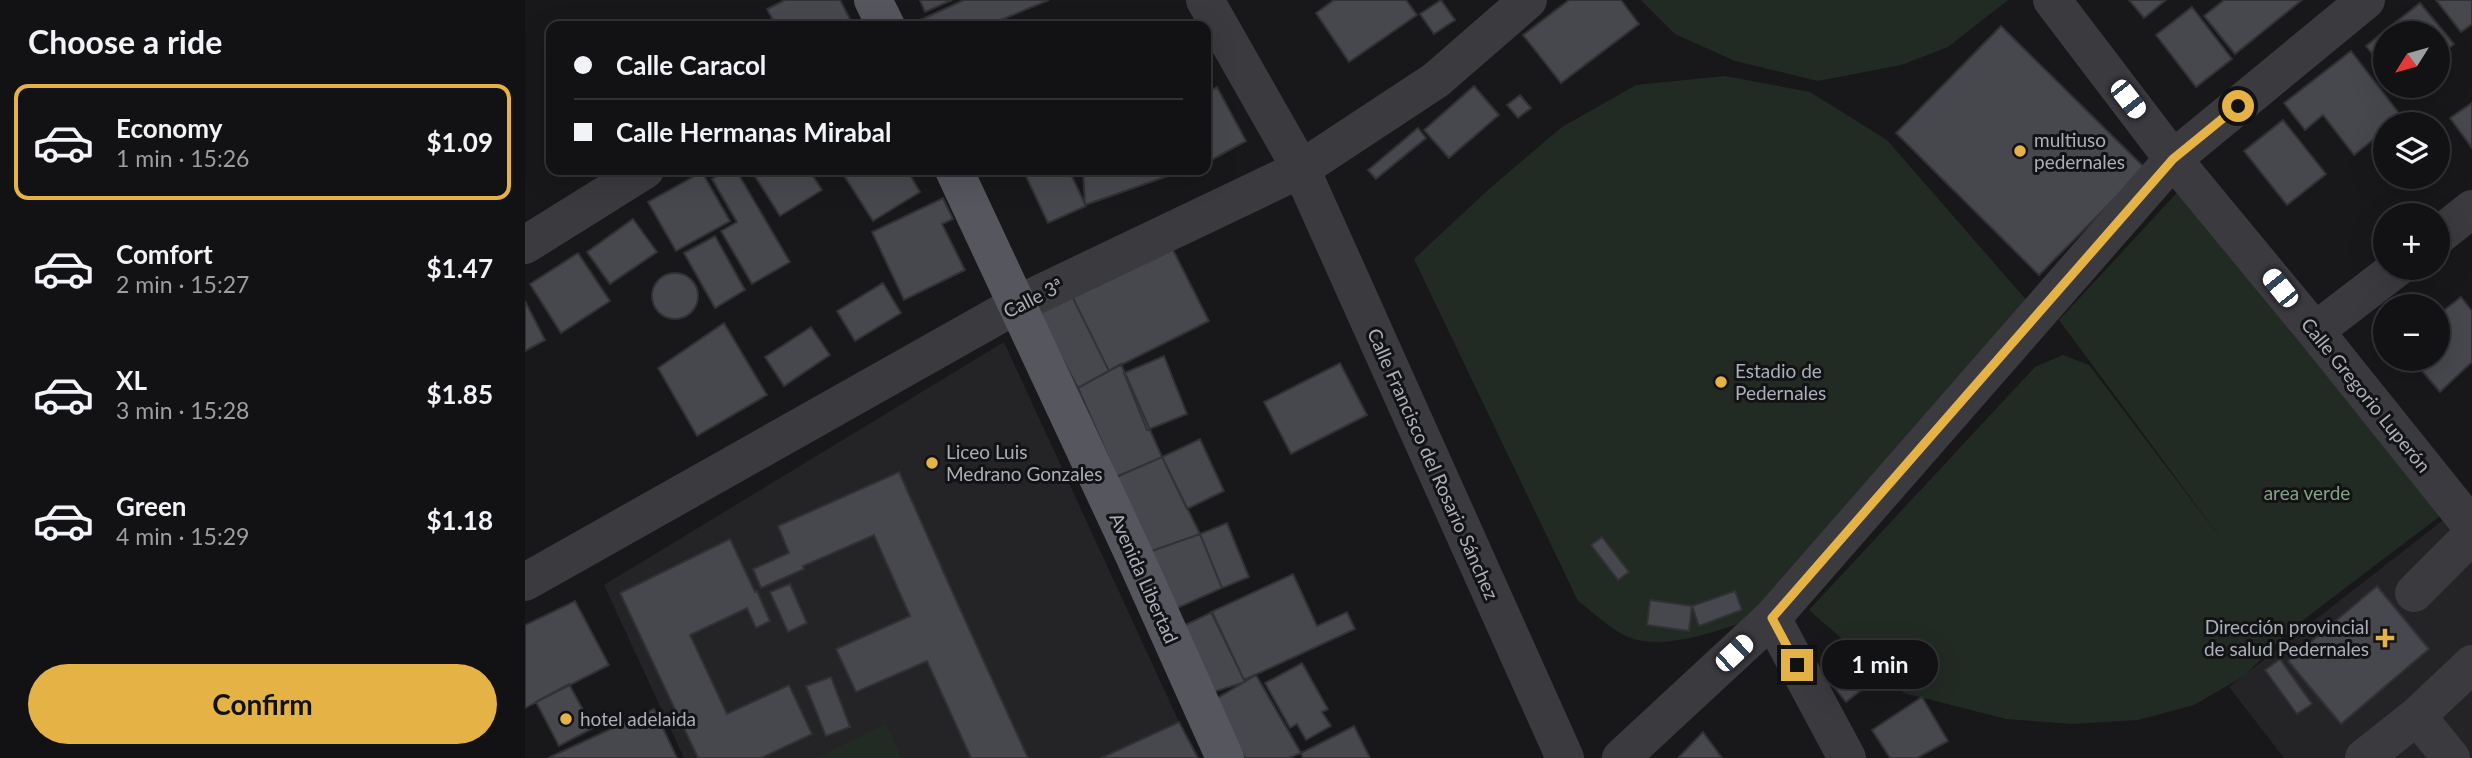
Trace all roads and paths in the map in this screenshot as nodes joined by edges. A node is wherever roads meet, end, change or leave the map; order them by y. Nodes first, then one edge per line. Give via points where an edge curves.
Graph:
1 (1205, 0) edge
2 (1528, 0) edge
3 (2052, 0) edge
4 (2365, 0) edge
5 (2173, 159) junction
6 (1301, 169) junction
7 (637, 175) edge
8 (956, 175) edge
9 (2472, 209) edge
10 (2450, 226) edge
11 (525, 244) edge
12 (2381, 280) edge
13 (1018, 304) junction
14 (2315, 331) junction
15 (2472, 527) edge
16 (2472, 535) edge
17 (525, 582) edge
18 (2414, 593) dead end
19 (1772, 618) junction
20 (2472, 664) edge
21 (2417, 716) junction
22 (1225, 758) edge
23 (1565, 758) edge
24 (1621, 758) edge
25 (1847, 758) edge
26 (2364, 758) edge
27 (2451, 758) edge

1 - 6 street, Calle Francisco del Rosario Sánchez
2 - 6 street, Calle 3ª via 1436,80
3 - 5 street, Calle Gregorio Luperón
4 - 5 street
5 - 14 street, Calle Gregorio Luperón
5 - 19 street
6 - 13 street, Calle 3ª
6 - 23 street, Calle Francisco del Rosario Sánchez
7 - 11 street
8 - 13 main road, Avenida Libertad
9 - 10 street
12 - 14 street
13 - 17 street, Calle 3ª
13 - 22 main road, Avenida Libertad
14 - 15 street, Calle Gregorio Luperón
16 - 18 street
19 - 24 street
19 - 25 street
20 - 21 street
21 - 26 street
21 - 27 street

